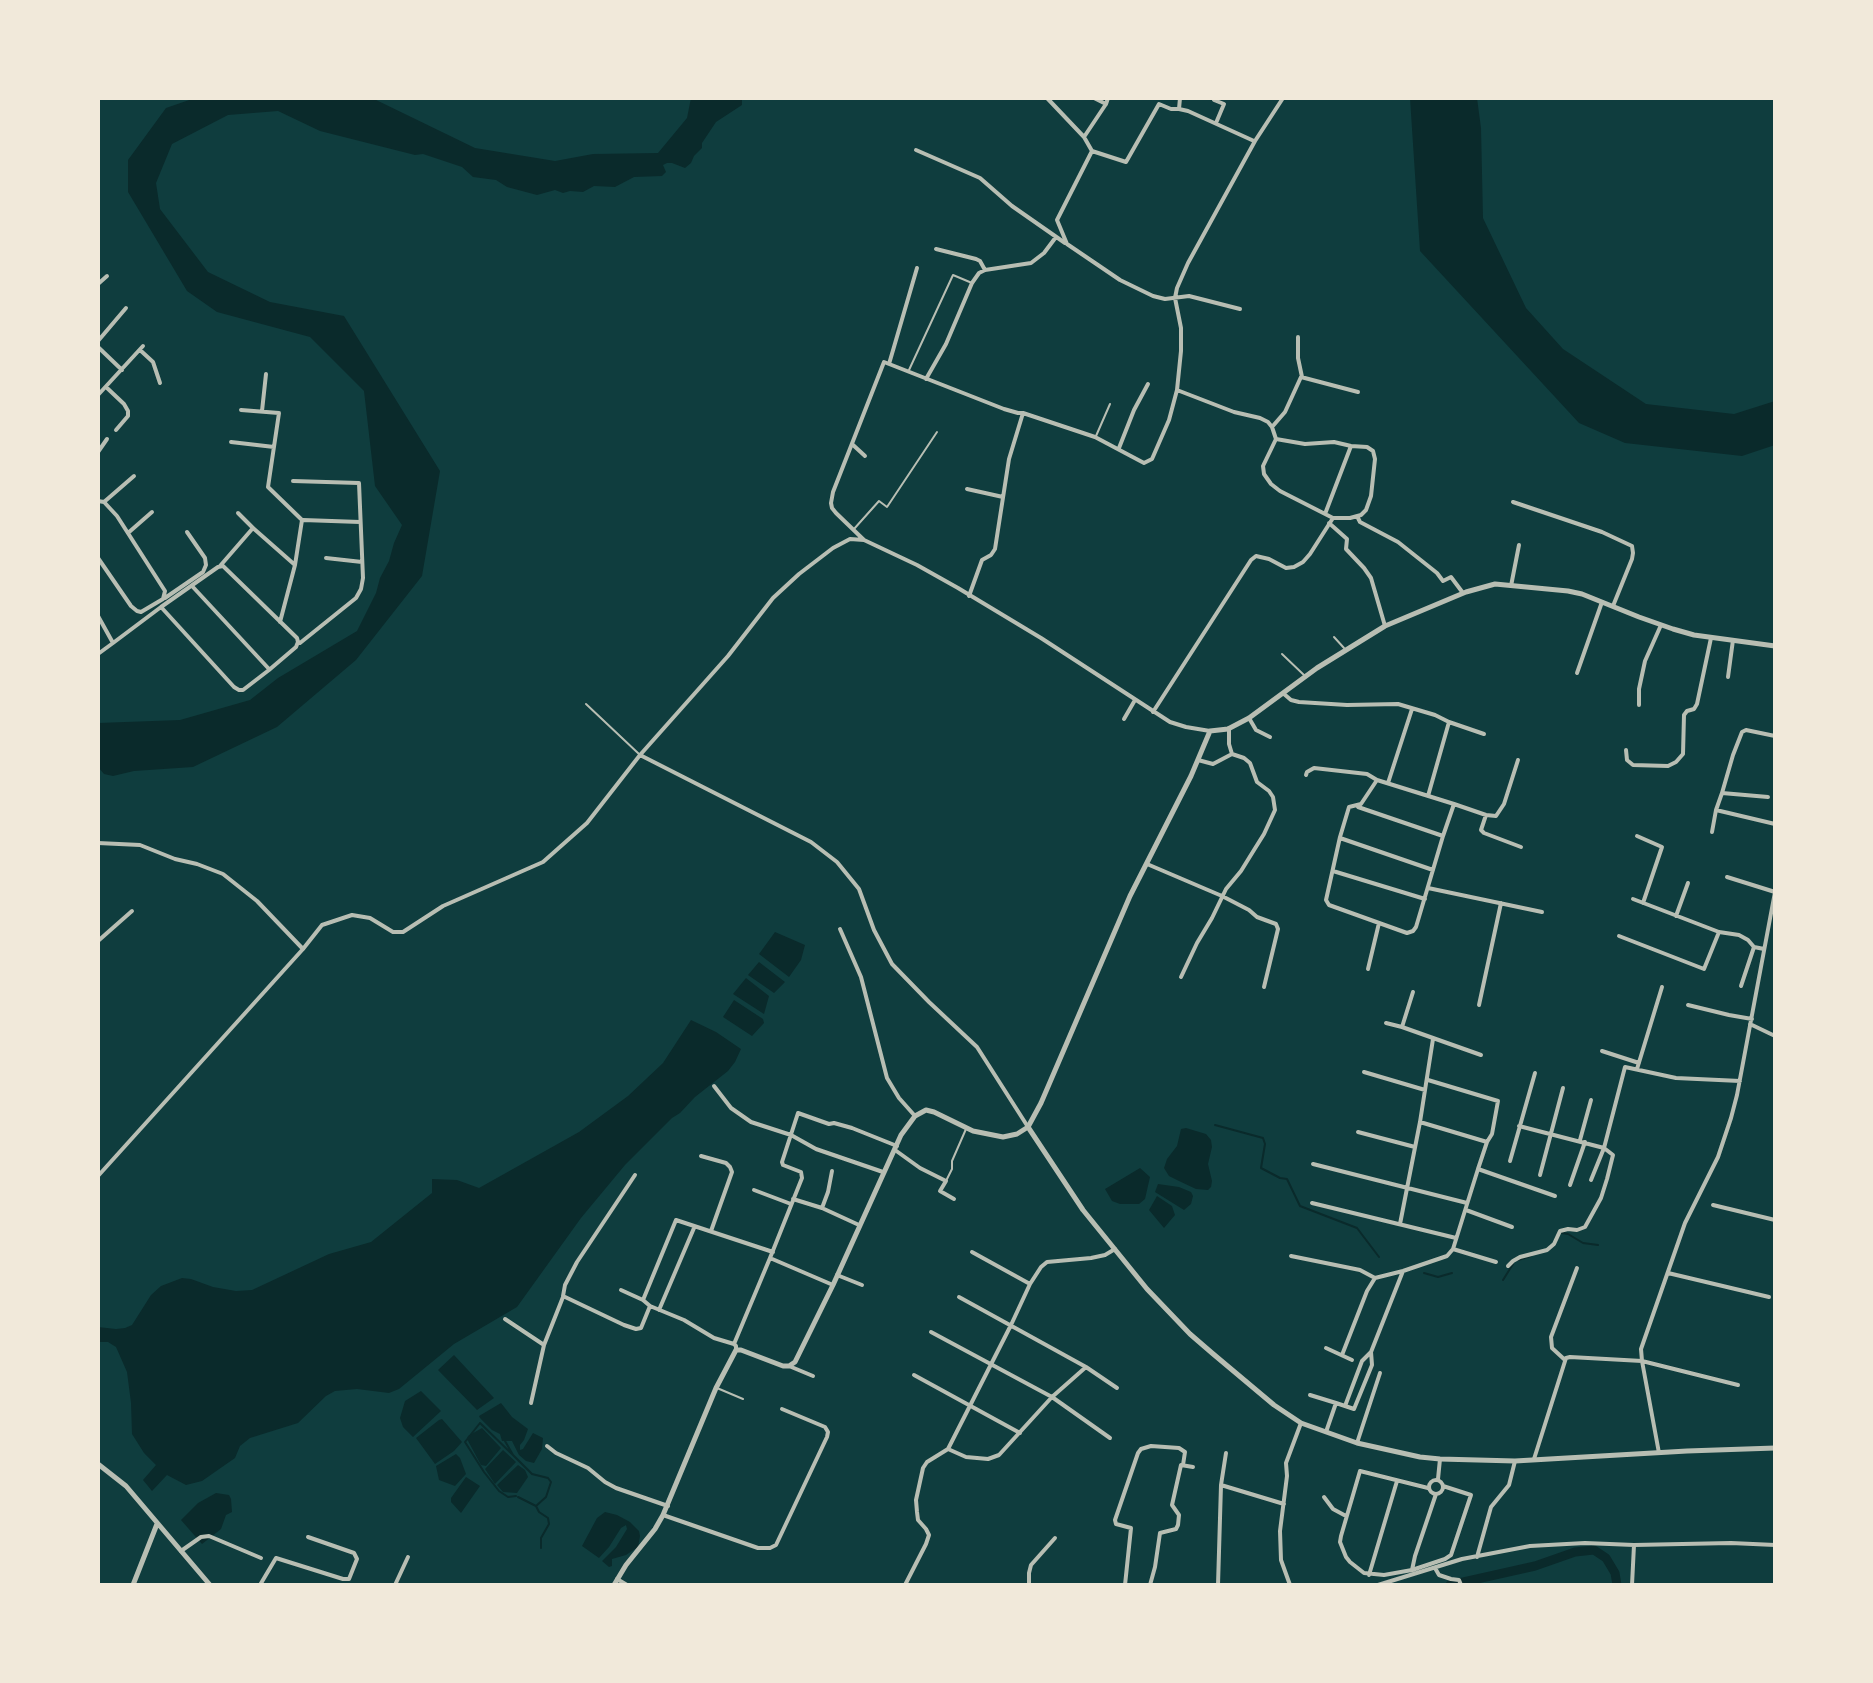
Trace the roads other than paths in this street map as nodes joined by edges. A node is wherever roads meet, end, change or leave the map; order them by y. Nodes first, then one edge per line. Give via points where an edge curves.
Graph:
1 (1047, 98) edge
2 (1094, 98) edge
3 (1180, 98) edge
4 (1283, 98) edge
5 (1214, 100) edge
6 (1107, 101) edge
7 (1179, 109) junction
8 (1216, 123) junction
9 (1084, 137) junction
10 (1255, 141) junction
11 (916, 150) dead end
12 (1092, 151) junction
13 (1056, 237) junction
14 (1067, 244) junction
15 (936, 249) dead end
16 (917, 268) dead end
17 (985, 270) junction
18 (107, 276) dead end
19 (972, 283) junction
20 (98, 284) edge
21 (1175, 298) junction
22 (126, 308) dead end
23 (1240, 309) dead end
24 (1298, 337) dead end
25 (98, 341) edge
26 (98, 347) edge
27 (889, 364) junction
28 (123, 371) junction
29 (908, 372) junction
30 (266, 374) dead end
31 (1302, 377) junction
32 (926, 379) junction
33 (160, 383) dead end
34 (1148, 384) dead end
35 (106, 387) junction
36 (1177, 390) junction
37 (1358, 392) dead end
38 (98, 395) edge
39 (1110, 404) dead end
40 (241, 410) dead end
41 (262, 411) junction
42 (1023, 413) junction
43 (1272, 427) junction
44 (116, 430) dead end
45 (937, 432) dead end
46 (1095, 437) junction
47 (107, 439) dead end
48 (1276, 439) junction
49 (231, 442) dead end
50 (852, 444) junction
51 (1351, 446) junction
52 (274, 447) junction
53 (1119, 448) junction
54 (98, 452) edge
55 (865, 456) dead end
56 (134, 476) dead end
57 (293, 481) dead end
58 (967, 489) dead end
59 (1003, 497) junction
60 (101, 501) edge
61 (1513, 502) dead end
62 (152, 512) dead end
63 (238, 513) dead end
64 (1325, 514) junction
65 (1357, 516) junction
66 (302, 520) junction
67 (1331, 520) junction
68 (360, 522) junction
69 (253, 528) junction
70 (854, 530) junction
71 (187, 532) dead end
72 (128, 533) junction
73 (864, 540) junction
74 (1519, 545) dead end
75 (98, 558) edge
76 (326, 558) dead end
77 (362, 562) junction
78 (295, 565) junction
79 (220, 566) junction
80 (192, 586) junction
81 (1511, 586) junction
82 (1463, 593) junction
83 (969, 596) junction
84 (163, 599) junction
85 (1602, 602) junction
86 (1613, 606) junction
87 (161, 607) junction
88 (98, 616) edge
89 (280, 622) junction
90 (1661, 625) junction
91 (1385, 626) junction
92 (1334, 637) dead end
93 (1711, 637) junction
94 (1733, 640) junction
95 (113, 643) junction
96 (298, 645) junction
97 (1775, 646) edge
98 (1344, 649) junction
99 (98, 654) edge
100 (1282, 654) dead end
101 (269, 670) junction
102 (1577, 673) dead end
103 (1306, 677) junction
104 (1728, 677) dead end
105 (1284, 694) junction
106 (1135, 700) junction
107 (586, 704) dead end
108 (1639, 705) dead end
109 (1412, 708) junction
110 (1153, 712) junction
111 (1249, 718) junction
112 (1124, 719) dead end
113 (1449, 722) junction
114 (1229, 728) junction
115 (1210, 731) junction
116 (1484, 734) dead end
117 (1775, 736) edge
118 (1270, 737) dead end
119 (1626, 750) dead end
120 (1232, 754) junction
121 (640, 755) junction
122 (1198, 760) junction
123 (1518, 760) dead end
124 (1306, 775) dead end
125 (1377, 780) junction
126 (1388, 783) junction
127 (1722, 793) junction
128 (1428, 796) junction
129 (1768, 797) dead end
130 (1454, 804) junction
131 (1356, 806) junction
132 (1716, 810) junction
133 (1486, 815) junction
134 (1775, 824) edge
135 (1712, 832) dead end
136 (1443, 836) junction
137 (1637, 836) dead end
138 (1340, 837) junction
139 (98, 843) edge
140 (1521, 847) dead end
141 (1147, 864) junction
142 (1433, 870) junction
143 (1333, 871) junction
144 (1727, 877) dead end
145 (1688, 883) dead end
146 (1428, 888) junction
147 (1775, 892) edge
148 (1222, 896) junction
149 (1425, 899) junction
150 (1633, 899) dead end
151 (1774, 902) edge
152 (1501, 903) junction
153 (1643, 903) junction
154 (132, 911) dead end
155 (1542, 912) dead end
156 (1676, 916) junction
157 (1379, 923) junction
158 (840, 929) dead end
159 (1719, 932) junction
160 (1619, 936) dead end
161 (98, 941) edge
162 (1754, 947) junction
163 (303, 949) junction
164 (1764, 949) junction
165 (1368, 969) dead end
166 (1181, 977) dead end
167 (1741, 986) dead end
168 (1264, 987) dead end
169 (1662, 987) dead end
170 (1413, 992) dead end
171 (1479, 1005) dead end
172 (1688, 1005) dead end
173 (1751, 1021) junction
174 (1386, 1023) dead end
175 (1402, 1027) junction
176 (1775, 1036) edge
177 (1433, 1039) junction
178 (1602, 1051) dead end
179 (1481, 1055) dead end
180 (1639, 1063) junction
181 (1637, 1069) junction
182 (1364, 1072) dead end
183 (1535, 1073) dead end
184 (1427, 1079) junction
185 (1740, 1081) junction
186 (714, 1086) dead end
187 (1563, 1088) dead end
188 (1425, 1090) junction
189 (1591, 1100) dead end
190 (915, 1116) junction
191 (1420, 1122) junction
192 (1519, 1126) junction
193 (1028, 1127) junction
194 (967, 1128) junction
195 (1358, 1132) dead end
196 (1551, 1134) junction
197 (791, 1135) junction
198 (1487, 1142) junction
199 (1582, 1142) junction
200 (1415, 1147) junction
201 (896, 1148) junction
202 (1604, 1148) junction
203 (701, 1156) dead end
204 (1510, 1161) dead end
205 (1313, 1164) dead end
206 (1478, 1169) junction
207 (832, 1171) dead end
208 (884, 1173) junction
209 (635, 1175) dead end
210 (1540, 1175) dead end
211 (98, 1176) edge
212 (1591, 1180) dead end
213 (946, 1181) junction
214 (1570, 1185) dead end
215 (1408, 1186) junction
216 (754, 1190) dead end
217 (1555, 1196) dead end
218 (954, 1199) dead end
219 (792, 1201) junction
220 (1312, 1203) dead end
221 (1467, 1203) junction
222 (1713, 1205) dead end
223 (822, 1208) junction
224 (1466, 1210) junction
225 (1775, 1220) edge
226 (1400, 1224) junction
227 (859, 1225) junction
228 (1512, 1227) dead end
229 (694, 1228) junction
230 (711, 1231) junction
231 (1456, 1238) junction
232 (1115, 1249) junction
233 (1453, 1249) junction
234 (972, 1252) dead end
235 (772, 1255) junction
236 (1291, 1256) dead end
237 (1496, 1262) dead end
238 (1508, 1266) dead end
239 (1577, 1268) dead end
240 (1403, 1271) junction
241 (1668, 1273) junction
242 (837, 1275) junction
243 (1375, 1278) junction
244 (1030, 1284) junction
245 (833, 1285) junction
246 (862, 1285) dead end
247 (621, 1290) dead end
248 (563, 1297) junction
249 (959, 1297) dead end
250 (1769, 1297) dead end
251 (643, 1300) junction
252 (650, 1306) junction
253 (659, 1310) junction
254 (505, 1319) dead end
255 (1011, 1325) junction
256 (931, 1332) dead end
257 (544, 1345) junction
258 (735, 1347) junction
259 (1326, 1348) dead end
260 (1371, 1352) junction
261 (1342, 1355) junction
262 (1352, 1360) dead end
263 (1565, 1360) junction
264 (1642, 1361) junction
265 (990, 1365) junction
266 (789, 1366) junction
267 (1086, 1367) junction
268 (1380, 1373) dead end
269 (914, 1375) dead end
270 (813, 1376) dead end
271 (1353, 1385) junction
272 (1738, 1385) dead end
273 (716, 1388) junction
274 (1117, 1388) dead end
275 (1363, 1388) junction
276 (1310, 1395) dead end
277 (1052, 1397) junction
278 (743, 1399) dead end
279 (531, 1403) dead end
280 (1336, 1403) junction
281 (970, 1405) junction
282 (1345, 1406) junction
283 (782, 1409) dead end
284 (1301, 1423) junction
285 (1326, 1432) junction
286 (1020, 1433) junction
287 (1110, 1438) dead end
288 (1357, 1443) junction
289 (547, 1446) dead end
290 (1775, 1448) edge
291 (948, 1449) junction
292 (1226, 1453) dead end
293 (1659, 1453) junction
294 (1440, 1459) junction
295 (1534, 1459) junction
296 (1515, 1461) junction
297 (98, 1464) edge
298 (1183, 1465) junction
299 (1193, 1467) dead end
300 (1437, 1478) junction
301 (1397, 1481) junction
302 (1221, 1485) junction
303 (1427, 1487) junction
304 (1445, 1487) junction
305 (1434, 1495) junction
306 (1324, 1497) dead end
307 (1284, 1504) junction
308 (668, 1506) junction
309 (663, 1515) junction
310 (1346, 1516) junction
311 (157, 1524) junction
312 (308, 1537) dead end
313 (1055, 1538) dead end
314 (1634, 1545) junction
315 (1775, 1545) edge
316 (181, 1551) junction
317 (408, 1557) dead end
318 (1477, 1557) junction
319 (261, 1558) dead end
320 (1435, 1568) junction
321 (1412, 1570) junction
322 (1369, 1575) junction
323 (616, 1582) edge
324 (1393, 1583) edge
325 (133, 1585) edge
326 (210, 1585) edge
327 (260, 1585) edge
328 (395, 1585) edge
329 (627, 1585) edge
330 (905, 1585) edge
331 (1029, 1585) edge
332 (1125, 1585) edge
333 (1150, 1585) edge
334 (1218, 1585) edge
335 (1290, 1585) edge
336 (1378, 1585) edge
337 (1461, 1585) edge
338 (1497, 1585) edge
339 (1511, 1585) edge
340 (1632, 1585) edge

1 - 9 street
2 - 6 street
3 - 7 street
4 - 10 street
5 - 8 street via 1224,104
6 - 9 street
7 - 8 street
7 - 12 street via 1159,104 1126,162
8 - 10 street
9 - 12 street
10 - 21 street via 1188,263
11 - 13 street via 980,178
12 - 14 street via 1058,215
13 - 14 street
13 - 17 street via 1031,263
14 - 21 street via 1135,288
15 - 17 street via 976,259
16 - 27 street
17 - 19 street
18 - 20 street
19 - 29 lane via 953,275
19 - 32 street
21 - 23 street via 1189,296
21 - 36 street via 1181,328
22 - 25 street
24 - 31 street
26 - 28 street
27 - 29 street
27 - 50 street via 884,362
28 - 33 street via 142,348
28 - 35 street
29 - 32 street
30 - 41 street
31 - 37 street
31 - 43 street
32 - 42 street
34 - 53 street
35 - 38 street
35 - 44 street via 128,411
36 - 43 street via 1260,418
36 - 53 street via 1152,459 1144,463
39 - 46 lane
40 - 41 street
41 - 52 street via 279,413
42 - 46 street
42 - 59 street
43 - 48 street
45 - 70 lane via 887,507 879,501
46 - 53 street
47 - 54 street
48 - 51 street
48 - 64 street via 1264,474 1280,491
49 - 52 street
50 - 55 street
50 - 70 street via 831,503
51 - 64 street
51 - 65 street via 1367,447 1375,459 1371,496
52 - 66 street via 268,487
56 - 60 street
57 - 68 street via 359,483
58 - 59 street
59 - 83 street via 995,549 982,560
60 - 72 street
61 - 86 street via 1632,546
62 - 72 street
63 - 69 street
64 - 67 street
65 - 67 street
65 - 82 street via 1443,581 1451,577
66 - 68 street
66 - 78 street
67 - 91 street via 1347,539 1346,549 1371,578
67 - 110 street via 1310,554 1294,567 1256,556 1251,560
68 - 77 street
69 - 78 street
69 - 79 street
70 - 73 street
71 - 84 street via 206,565
72 - 84 street via 165,591
73 - 83 street
73 - 121 street via 850,539 833,548 773,598
74 - 81 street
75 - 84 street via 137,611
76 - 77 street
77 - 96 street via 363,581 356,598
78 - 89 street
79 - 80 street
79 - 89 street
80 - 87 street
80 - 101 street
81 - 82 street via 1495,584
81 - 85 street via 1568,591
82 - 91 street
83 - 106 street
85 - 86 street
85 - 102 street
86 - 90 street
87 - 95 street
87 - 101 street via 234,687 243,690
88 - 95 street
89 - 96 street
90 - 93 street
90 - 108 street via 1645,661
91 - 98 street
92 - 98 lane
93 - 94 street
93 - 119 street via 1697,704 1684,715 1683,754 1668,766 1633,765
94 - 97 street
94 - 104 street
95 - 99 street
96 - 101 street
98 - 103 street
100 - 103 lane
103 - 105 street
105 - 109 street via 1299,702
105 - 111 street
106 - 110 street
106 - 112 street
107 - 121 lane
109 - 113 street
109 - 126 street
110 - 115 street via 1179,725
111 - 114 street
111 - 118 street via 1256,730
113 - 116 street
113 - 128 street
114 - 115 street
114 - 120 street
115 - 122 street
117 - 127 street via 1742,732
120 - 122 street via 1213,764
120 - 148 street via 1250,763 1275,806 1264,834
121 - 163 street via 587,823 543,862 443,906 403,932 352,915 322,925
121 - 193 street via 811,842 837,862 859,889 892,964 977,1047
122 - 141 street
123 - 133 street via 1501,811
124 - 125 street via 1314,768 1367,774
125 - 126 street
125 - 131 street
126 - 128 street
127 - 129 street
127 - 132 street
128 - 130 street
130 - 133 street
130 - 136 street
131 - 136 street
131 - 138 street via 1349,807
132 - 134 street
132 - 135 street
133 - 140 street via 1484,833
136 - 142 street
137 - 153 street via 1662,847
138 - 142 street
138 - 143 street
139 - 163 street via 140,845 223,874
141 - 148 street
141 - 193 street
142 - 146 street
143 - 149 street
143 - 157 street via 1327,903
144 - 147 street
145 - 156 street
146 - 149 street
146 - 152 street
147 - 151 street
148 - 166 street
148 - 168 street via 1278,926
149 - 157 street via 1413,931
150 - 153 street
151 - 164 street
152 - 155 street
152 - 171 street
153 - 156 street
154 - 161 street
156 - 159 street
157 - 165 street
158 - 190 street via 861,977 887,1078
159 - 160 street via 1704,969
159 - 162 street via 1739,935
162 - 164 street
162 - 167 street
163 - 211 street
164 - 173 street
169 - 180 street
170 - 175 street
172 - 173 street
173 - 176 street
173 - 185 street
174 - 175 street
175 - 177 street
177 - 179 street
177 - 184 street
178 - 180 street
180 - 181 street
181 - 185 street via 1687,1079
181 - 202 street via 1623,1070
182 - 188 street
183 - 192 street
184 - 188 street
184 - 198 street via 1498,1101
185 - 241 street via 1718,1157 1685,1223
186 - 197 street via 751,1122
187 - 196 street
188 - 191 street
189 - 199 street
190 - 194 street via 926,1110
190 - 201 street
191 - 198 street
191 - 200 street
192 - 196 street
192 - 204 street
193 - 194 street via 1003,1137
193 - 232 street
194 - 213 lane
195 - 200 street
196 - 199 street
196 - 210 street
197 - 201 street via 798,1113 852,1128
197 - 208 street
197 - 219 street via 782,1162 803,1174
198 - 206 street
199 - 202 street
199 - 214 street
200 - 215 street
201 - 208 street
201 - 213 street
202 - 212 street
202 - 238 street via 1613,1155 1601,1198 1585,1227 1560,1231 1547,1250
203 - 230 street via 726,1163 732,1172
205 - 215 street
206 - 217 street
206 - 221 street
207 - 223 street
208 - 227 street
209 - 248 street via 577,1262
213 - 218 street via 940,1191
215 - 221 street
215 - 226 street
216 - 219 street
219 - 223 street
219 - 235 street
220 - 226 street
221 - 224 street
222 - 225 street
223 - 227 street
224 - 228 street
224 - 231 street
226 - 231 street
227 - 242 street
229 - 230 street
229 - 251 street via 676,1220
229 - 253 street
230 - 235 street
231 - 233 street
232 - 244 street via 1091,1258 1047,1262
232 - 284 street via 1190,1334
233 - 237 street
233 - 240 street
234 - 244 street
235 - 245 street
235 - 258 street
236 - 243 street
239 - 263 street via 1551,1337 1552,1348
240 - 243 street
240 - 260 street
241 - 250 street
241 - 264 street via 1641,1349
242 - 245 street
242 - 246 street
243 - 261 street
244 - 255 street
245 - 266 street
247 - 251 street
248 - 252 street via 636,1329
248 - 257 street
249 - 255 street
251 - 252 street
252 - 253 street
253 - 258 street
254 - 257 street
255 - 265 street
255 - 267 street
256 - 265 street
257 - 279 street
258 - 266 street
258 - 273 street
259 - 261 street
260 - 271 street
260 - 275 street
261 - 262 street
263 - 264 street
263 - 295 street
264 - 272 street
264 - 293 street
265 - 277 street
265 - 281 street
266 - 270 street
267 - 274 street
267 - 277 street
268 - 288 street
269 - 281 street
271 - 275 street
271 - 282 street
273 - 278 lane
273 - 308 street
275 - 282 street via 1354,1409
276 - 280 street
277 - 286 street
277 - 287 street
280 - 282 street
280 - 285 street
281 - 286 street
281 - 291 street
283 - 309 street via 828,1432 776,1545 758,1548
284 - 285 street
284 - 307 street via 1286,1463
285 - 288 street
286 - 291 street via 988,1459
288 - 294 street
289 - 308 street via 616,1488
290 - 293 street
291 - 330 street via 923,1468 917,1512 929,1535
292 - 302 street
293 - 295 street
294 - 296 street
294 - 300 street
295 - 296 street
296 - 318 street via 1509,1485 1491,1507
297 - 311 street via 126,1486
298 - 299 street
298 - 332 street via 1185,1452 1179,1448 1151,1446 1138,1453 1115,1520 1131,1528
298 - 333 street via 1172,1505 1178,1525 1160,1533
300 - 303 street
300 - 304 street
301 - 303 street
301 - 310 street via 1360,1471
301 - 322 street
302 - 307 street
302 - 334 street
303 - 305 street
304 - 305 street
304 - 321 street via 1471,1495 1454,1550 1445,1559
305 - 321 street
306 - 310 street
307 - 335 street via 1280,1548
308 - 309 street
309 - 323 street
310 - 322 street via 1340,1542 1346,1557
311 - 316 street
311 - 325 street
312 - 327 street via 354,1553 357,1559 349,1579 276,1558
313 - 331 street via 1031,1565
314 - 315 street
314 - 318 street via 1547,1544
314 - 340 street
316 - 319 street via 209,1536
316 - 326 street
317 - 328 street
318 - 320 street
320 - 324 street
320 - 337 street
321 - 322 street
323 - 329 street
324 - 336 street
338 - 339 street

